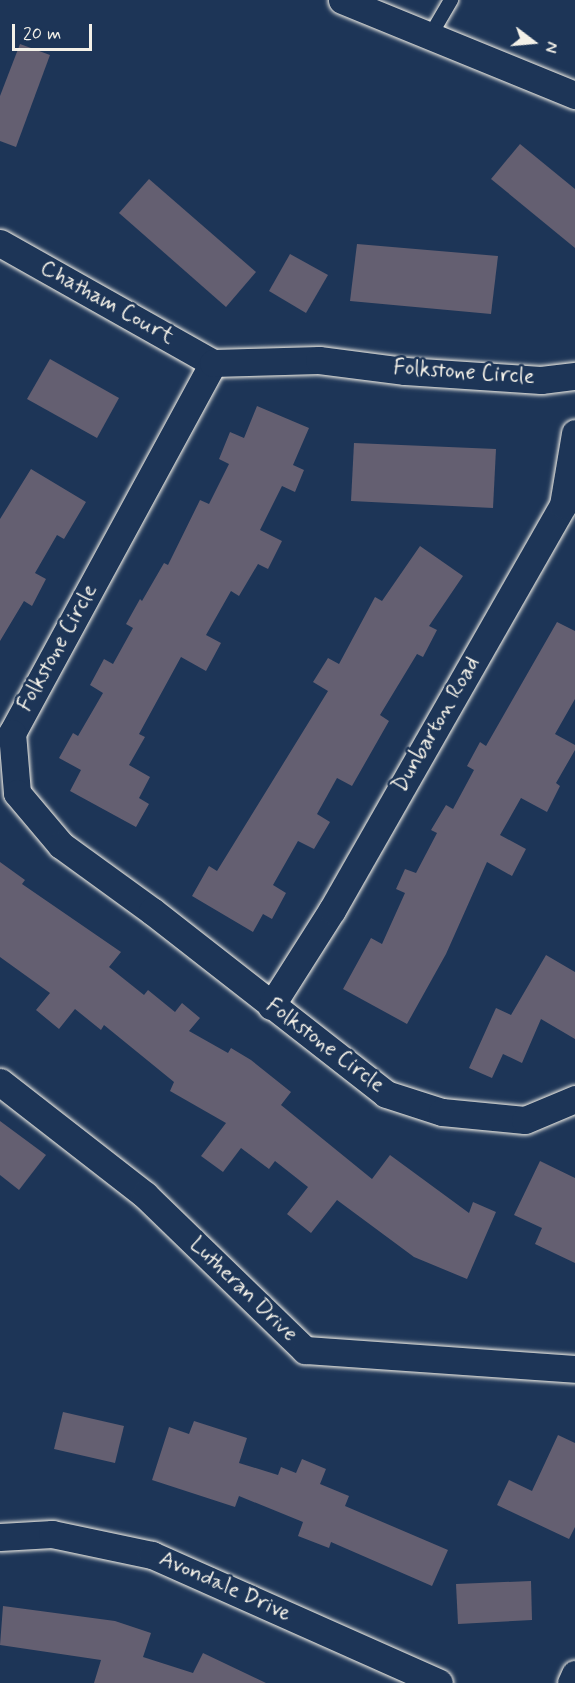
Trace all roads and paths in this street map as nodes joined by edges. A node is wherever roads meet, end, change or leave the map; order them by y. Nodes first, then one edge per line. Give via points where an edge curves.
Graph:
1 (342, 0) edge
2 (451, 0) edge
3 (430, 36) junction
4 (575, 95) edge
5 (0, 243) edge
6 (213, 363) junction
7 (575, 376) edge
8 (575, 434) edge
9 (271, 1006) junction
10 (0, 1082) edge
11 (575, 1099) edge
12 (575, 1369) edge
13 (0, 1537) edge
14 (575, 1674) edge
15 (439, 1683) edge
16 (571, 1683) edge

1 - 3 street
2 - 3 lane
3 - 4 street
5 - 6 street, Chatham Court
6 - 7 street, Folkstone Circle via 319,360 405,371 541,380
6 - 9 street, Folkstone Circle via 12,733 17,793 61,845
8 - 9 street, Dunbarton Road via 563,505 332,910
9 - 11 street, Folkstone Circle via 386,1094 442,1112 525,1120
10 - 12 street, Lutheran Drive via 145,1195 305,1350
13 - 15 street, Avondale Drive via 52,1534 152,1555
14 - 16 street

